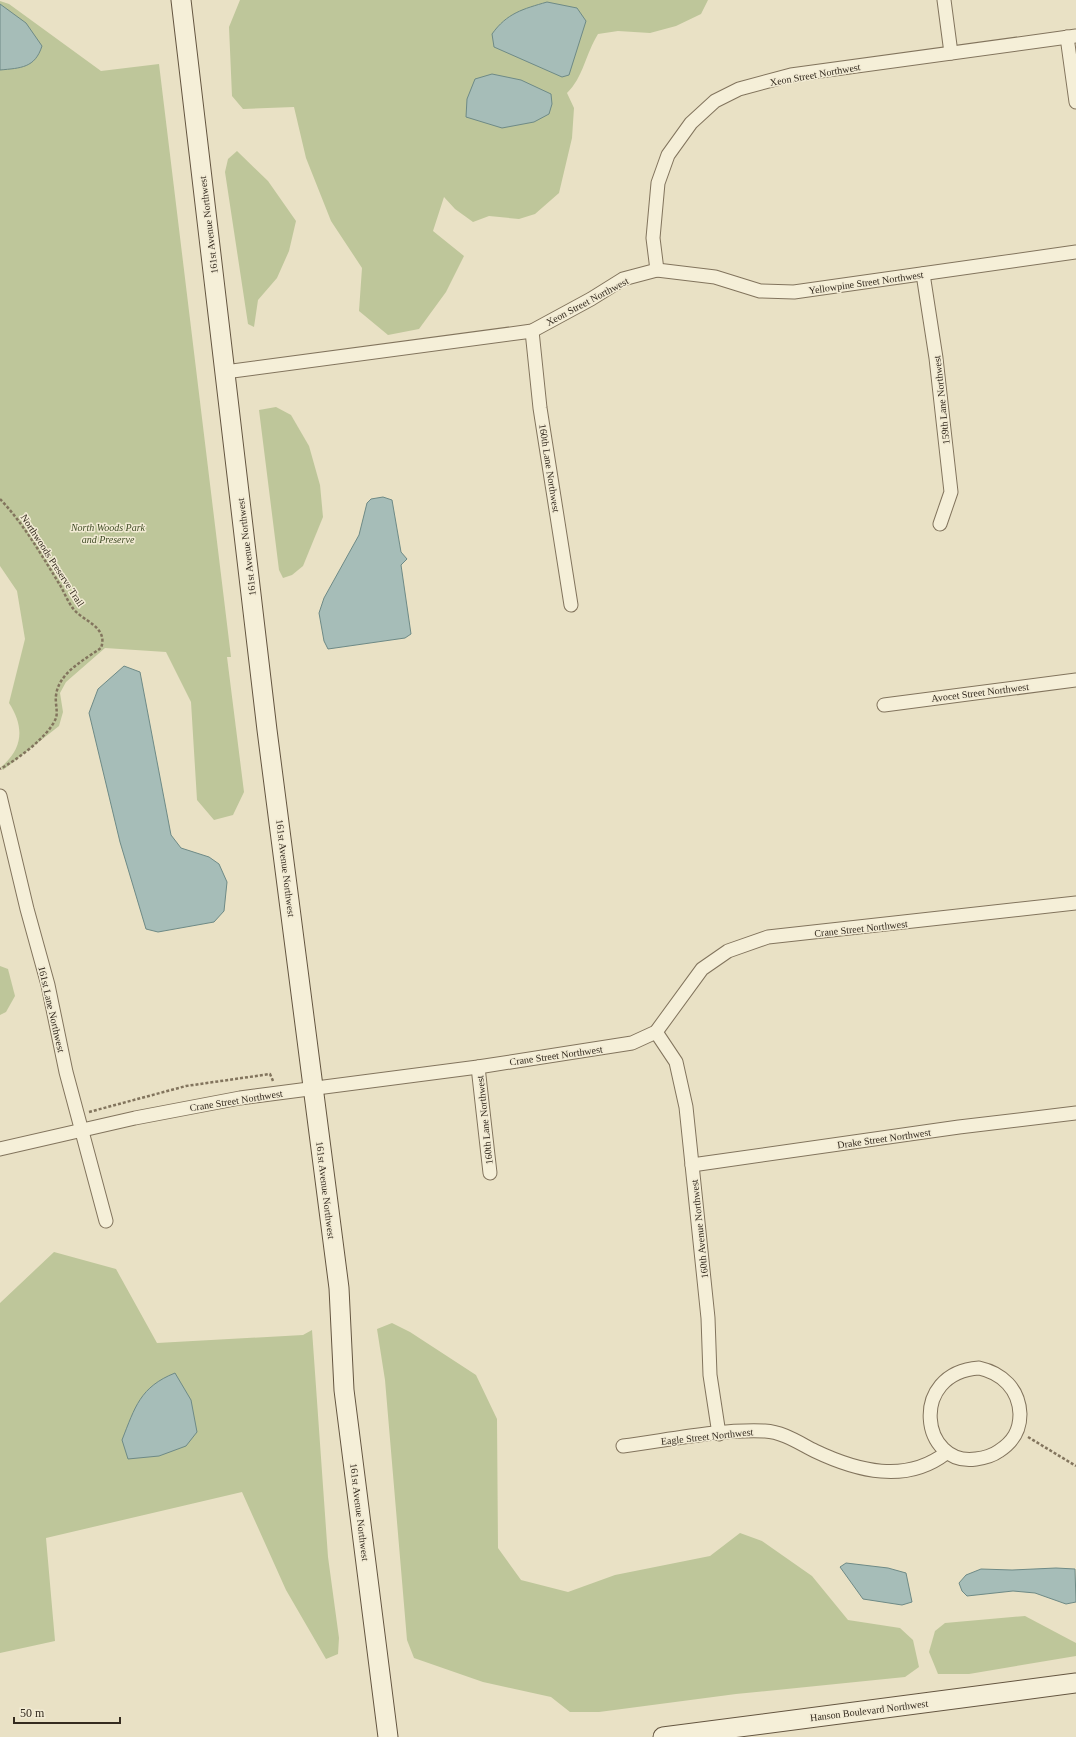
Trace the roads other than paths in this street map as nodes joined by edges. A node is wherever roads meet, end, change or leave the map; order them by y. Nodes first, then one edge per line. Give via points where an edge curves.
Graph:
1 (181, 0) edge
2 (944, 0) edge
3 (1071, 36) edge
4 (952, 53) junction
5 (1076, 102) edge
6 (1076, 252) edge
7 (658, 270) junction
8 (923, 274) junction
9 (532, 331) junction
10 (225, 372) junction
11 (940, 524) dead end
12 (571, 605) dead end
13 (1076, 680) edge
14 (884, 704) dead end
15 (0, 796) edge
16 (1076, 903) edge
17 (656, 1032) junction
18 (478, 1067) junction
19 (314, 1088) junction
20 (1076, 1113) edge
21 (82, 1130) junction
22 (0, 1149) edge
23 (692, 1165) junction
24 (490, 1173) dead end
25 (106, 1221) dead end
26 (719, 1434) junction
27 (623, 1446) dead end
28 (946, 1453) junction
29 (1076, 1683) edge
30 (388, 1737) edge
31 (663, 1737) edge

1 - 10 main road, 161st Avenue Northwest
2 - 4 street
3 - 4 street, Xeon Street Northwest
3 - 5 street
4 - 7 street, Xeon Street Northwest via 791,76 739,88 715,101 691,122 668,155 658,183 653,238
6 - 8 street, Yellowpine Street Northwest
7 - 8 street, Yellowpine Street Northwest via 715,277 760,291 794,292
7 - 9 street, Xeon Street Northwest via 623,279
8 - 11 street, 159th Lane Northwest via 936,358 951,492
9 - 10 street, Xeon Street Northwest
9 - 12 street, 160th Lane Northwest via 540,408
10 - 19 main road, 161st Avenue Northwest via 267,730
13 - 14 street, Avocet Street Northwest
15 - 21 street, 161st Lane Northwest
16 - 17 street, Crane Street Northwest via 768,937 728,951 702,969
17 - 18 street, Crane Street Northwest via 632,1043
17 - 23 street, 160th Avenue Northwest via 676,1062 686,1107
18 - 19 street, Crane Street Northwest
18 - 24 street, 160th Lane Northwest
19 - 21 street, Crane Street Northwest via 179,1109
19 - 30 main road, 161st Avenue Northwest via 339,1288 344,1390
20 - 23 street, Drake Street Northwest
21 - 22 street, Crane Street Northwest
21 - 25 street, 161st Lane Northwest
23 - 26 street, 160th Avenue Northwest via 708,1318 710,1375
26 - 27 street, Eagle Street Northwest
26 - 28 street, Eagle Street Northwest via 766,1431 783,1435 846,1464 869,1471 907,1471 924,1467
28 - 28 street via 970,1460 984,1458 996,1454 1012,1441 1020,1422 1020,1407 1005,1379 992,1371 979,1368 960,1371 939,1387 930,1406 930,1420 939,1445
29 - 31 main road, Hanson Boulevard Northwest

